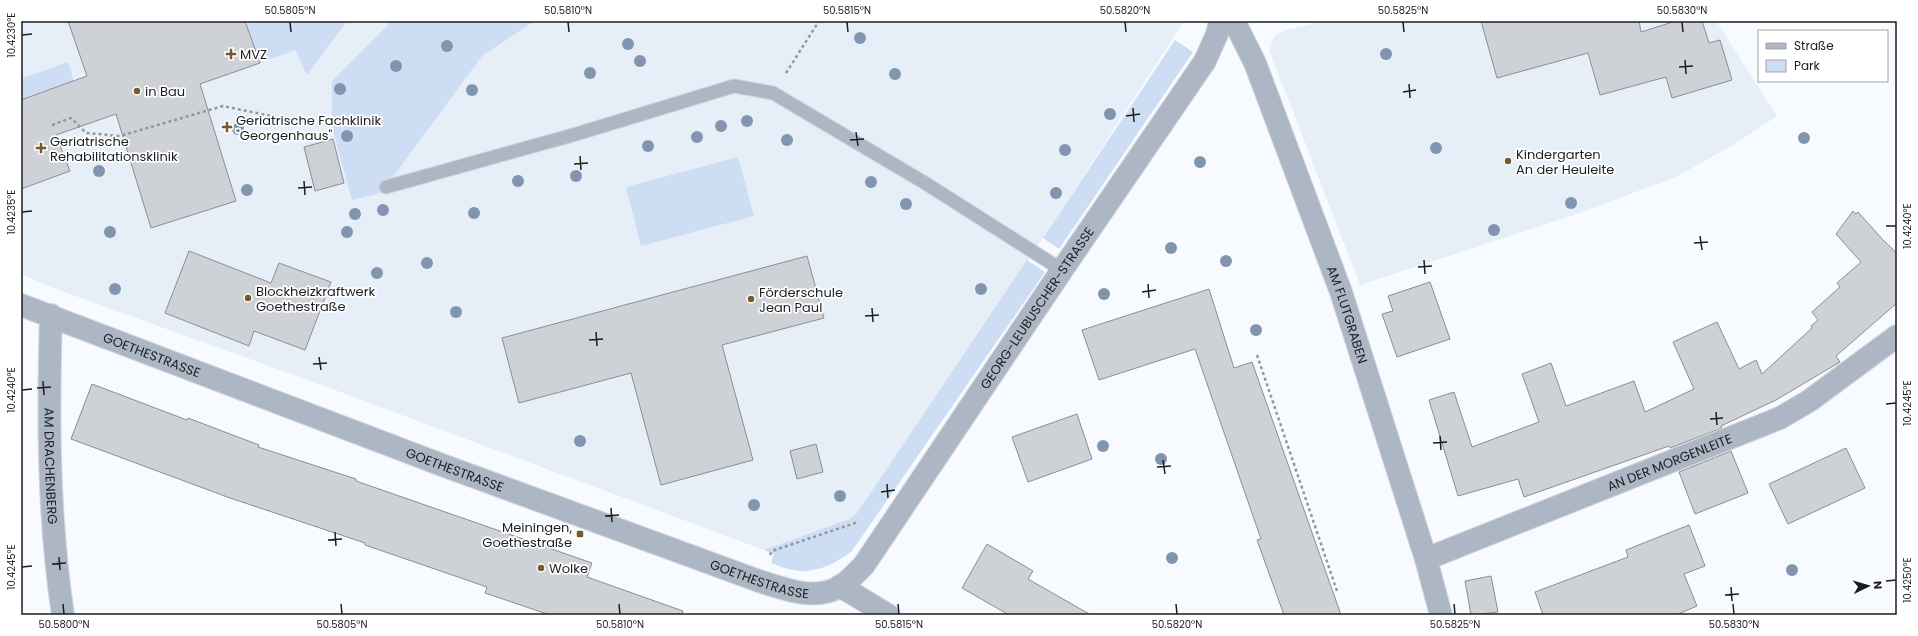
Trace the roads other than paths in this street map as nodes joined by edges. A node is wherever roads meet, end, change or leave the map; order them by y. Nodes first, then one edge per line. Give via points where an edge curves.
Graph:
1 (1220, 21) edge
2 (1234, 21) edge
3 (386, 187) dead end
4 (1062, 270) junction
5 (32, 311) edge
6 (1897, 336) edge
7 (1426, 559) junction
8 (840, 586) junction
9 (63, 615) edge
10 (888, 615) edge
11 (1441, 615) edge

1 - 4 street, GEORG-LEUBUSCHER-STRASSE via 1205,61
2 - 7 street, AM FLUTGRABEN via 1255,63 1341,292
3 - 4 lane via 573,135 734,86 773,93 925,183
4 - 8 street, GEORG-LEUBUSCHER-STRASSE via 864,565
5 - 8 street, GOETHESTRASSE via 759,581 796,593 820,593
5 - 9 street, AM DRACHENBERG via 48,404 55,566
6 - 7 street, AN DER MORGENLEITE via 1809,401 1780,418
7 - 11 street, AM FLUTGRABEN
8 - 10 street

